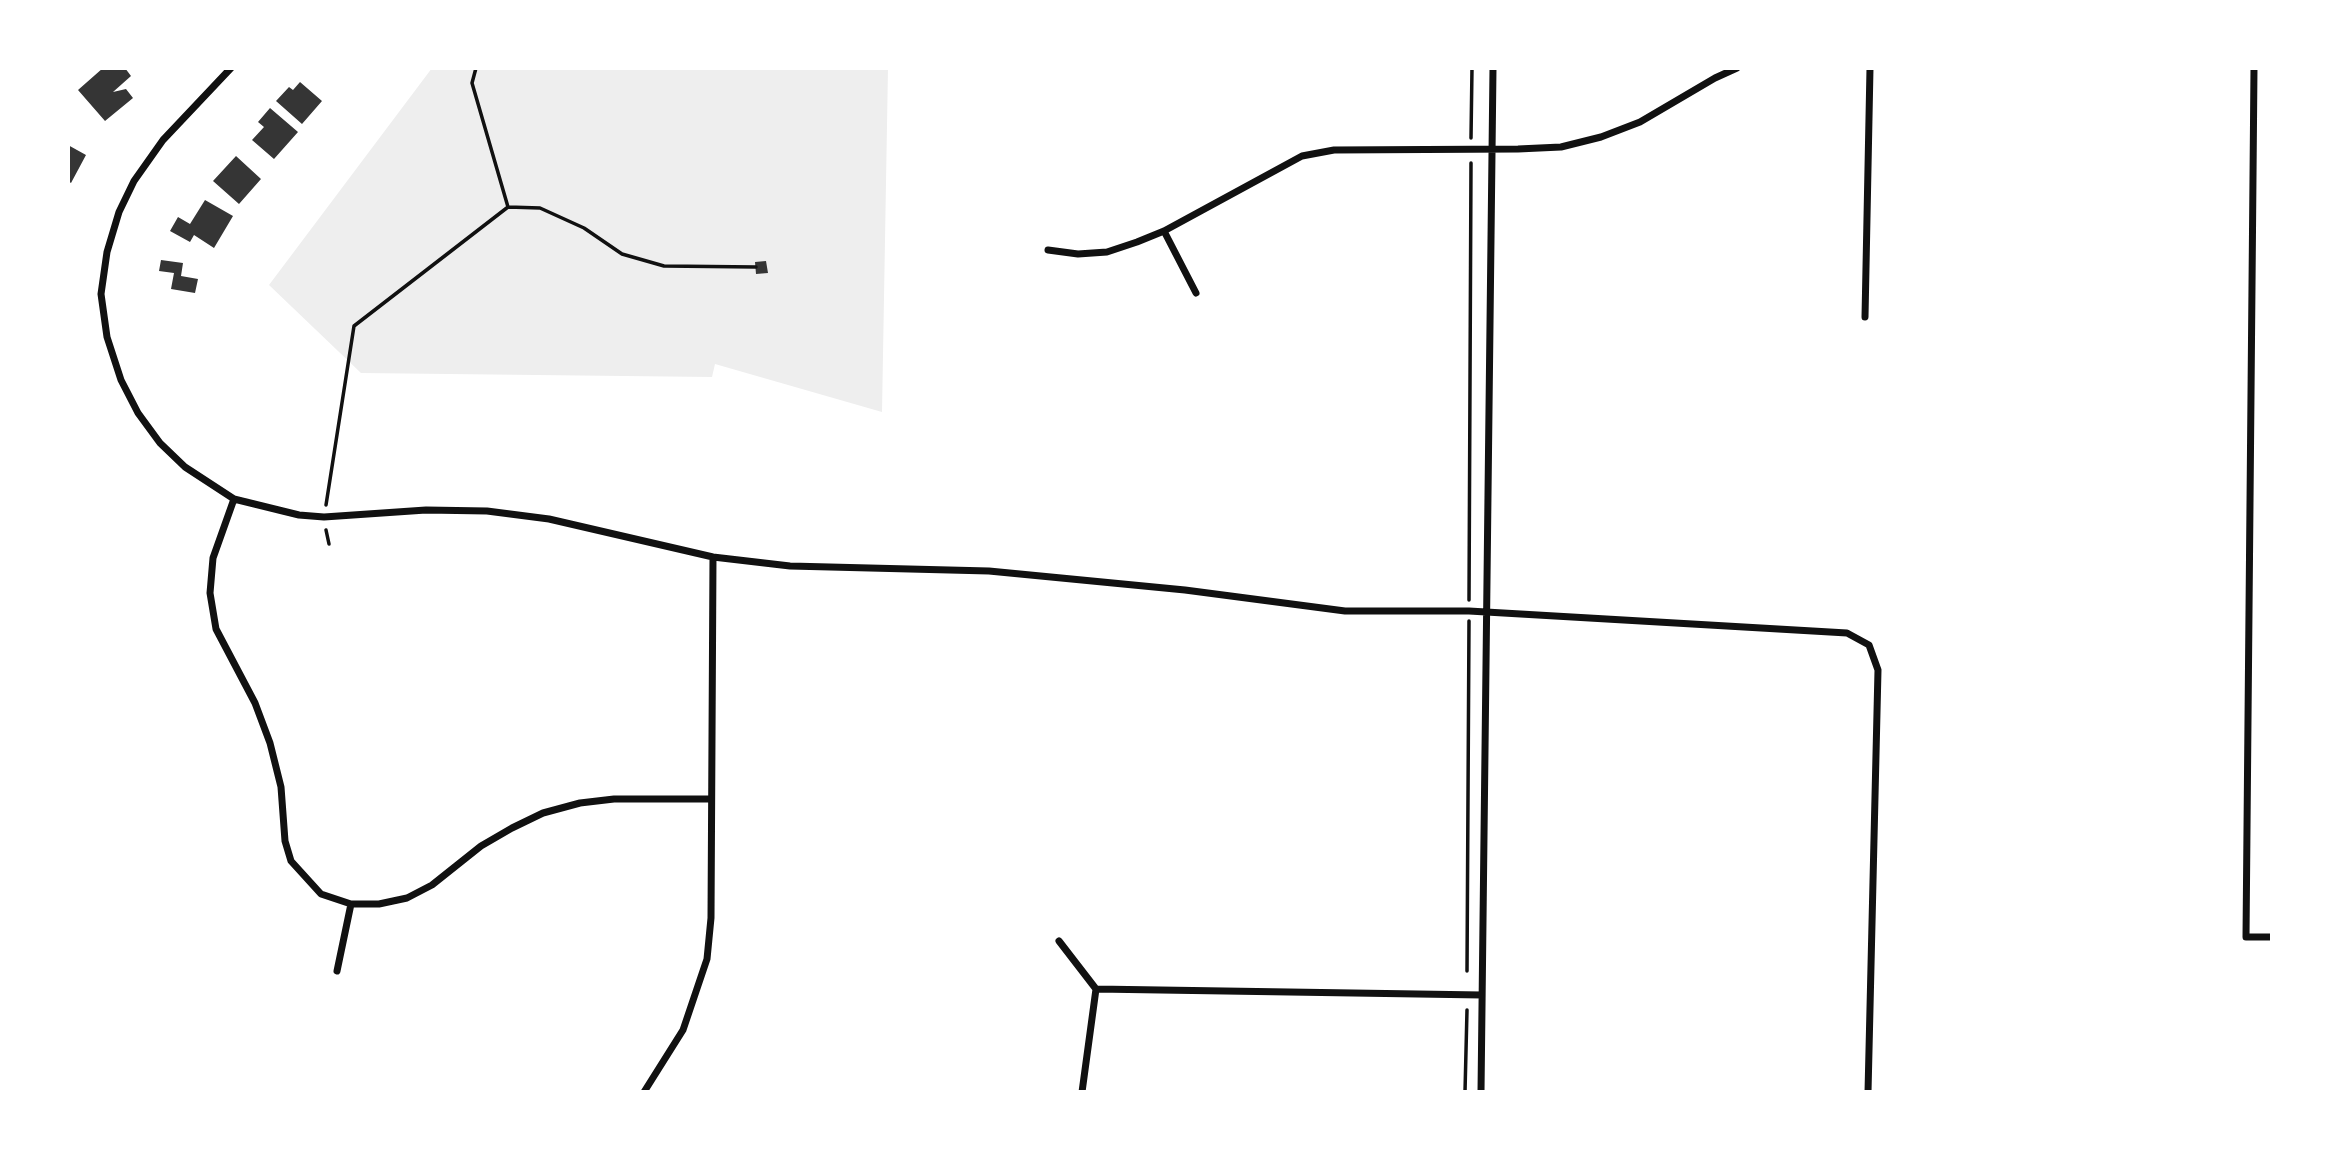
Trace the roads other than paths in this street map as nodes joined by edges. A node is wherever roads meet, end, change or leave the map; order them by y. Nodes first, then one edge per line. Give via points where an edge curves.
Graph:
1 (230, 68) edge
2 (1493, 68) edge
3 (1737, 68) edge
4 (1870, 68) edge
5 (2254, 68) edge
6 (1492, 150) junction
7 (1164, 231) junction
8 (1048, 250) dead end
9 (1196, 293) dead end
10 (1865, 317) dead end
11 (234, 499) junction
12 (713, 557) junction
13 (1487, 612) junction
14 (711, 799) junction
15 (351, 904) junction
16 (2272, 937) edge
17 (1059, 941) dead end
18 (337, 971) dead end
19 (1096, 989) junction
20 (1482, 995) junction
21 (644, 1092) edge
22 (1082, 1092) edge
23 (1481, 1092) edge
24 (1868, 1092) edge

1 - 11 street via 163,140 134,181 107,252 101,294 110,348 138,413 185,467
2 - 6 street
3 - 6 street via 1640,122 1601,137 1561,147
4 - 10 street
5 - 16 street via 2246,937
6 - 7 street via 1334,150 1302,156
6 - 13 street
7 - 8 street via 1107,252
7 - 9 street
11 - 12 street via 324,517 487,511 549,519
11 - 15 street via 213,558 210,593 216,629 270,743 291,861 321,894
12 - 13 street via 790,566 989,571 1345,611
12 - 14 street
13 - 20 street
13 - 24 street via 1847,633 1869,645 1878,670
14 - 15 street via 614,799 543,813 481,846 432,886 379,904
14 - 21 street via 712,918 707,959 683,1030
15 - 18 street
17 - 19 street
19 - 20 street
19 - 22 street
20 - 23 street

